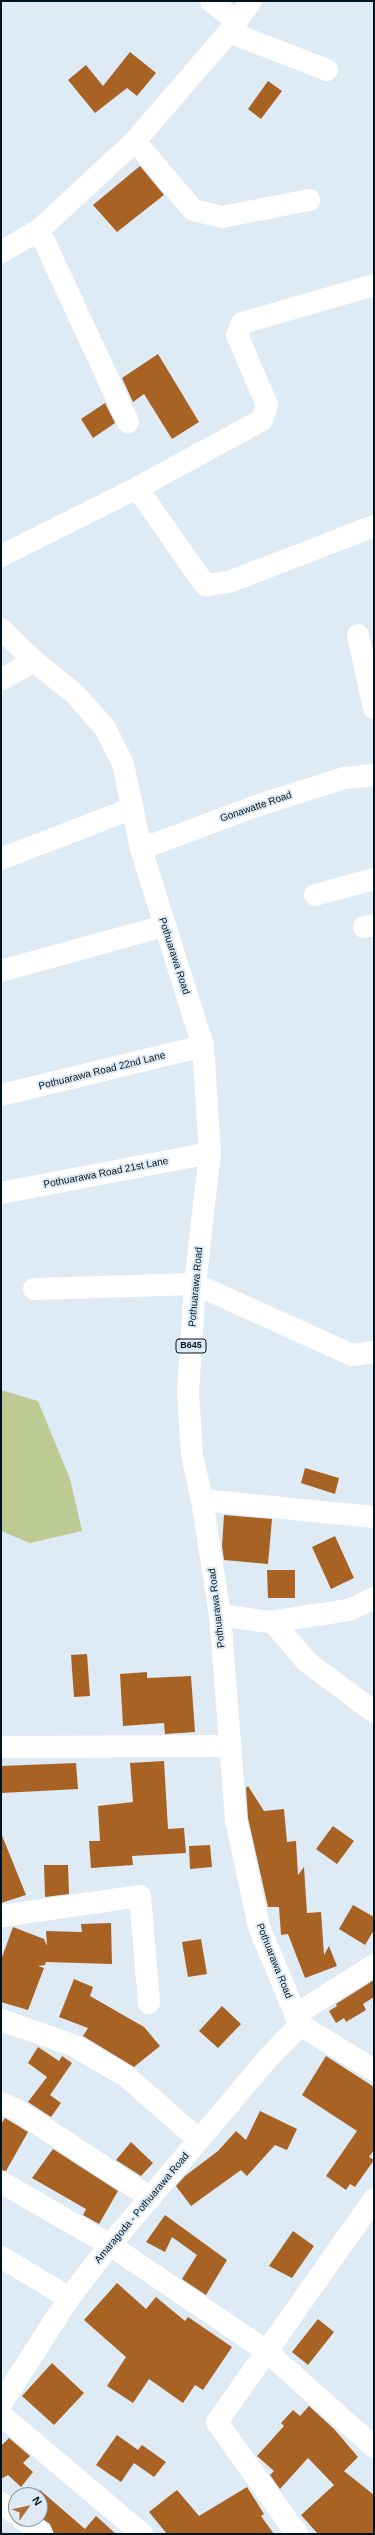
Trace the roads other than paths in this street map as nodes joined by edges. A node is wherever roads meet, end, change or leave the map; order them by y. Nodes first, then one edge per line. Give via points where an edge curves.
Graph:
1 (211, 1) edge
2 (251, 1) edge
3 (233, 27) junction
4 (327, 70) dead end
5 (135, 141) junction
6 (309, 200) dead end
7 (39, 230) junction
8 (1, 252) edge
9 (374, 285) edge
10 (128, 422) dead end
11 (137, 488) junction
12 (374, 526) edge
13 (1, 556) edge
14 (1, 629) edge
15 (358, 635) dead end
16 (34, 661) junction
17 (1, 680) edge
18 (374, 708) edge
19 (374, 775) edge
20 (133, 808) junction
21 (141, 849) junction
22 (1, 859) edge
23 (374, 879) edge
24 (315, 895) dead end
25 (164, 926) junction
26 (1, 971) edge
27 (203, 1046) junction
28 (1, 1095) edge
29 (210, 1153) junction
30 (1, 1193) edge
31 (195, 1284) junction
32 (34, 1289) dead end
33 (374, 1352) edge
34 (202, 1500) junction
35 (374, 1517) edge
36 (374, 1598) edge
37 (220, 1615) junction
38 (272, 1621) junction
39 (374, 1712) edge
40 (230, 1746) junction
41 (1, 1747) edge
42 (1, 1916) edge
43 (374, 1965) edge
44 (149, 2003) dead end
45 (1, 2020) edge
46 (298, 2020) junction
47 (374, 2070) edge
48 (1, 2104) edge
49 (198, 2139) junction
50 (1, 2182) edge
51 (151, 2198) junction
52 (374, 2199) edge
53 (110, 2246) junction
54 (1, 2257) edge
55 (69, 2298) junction
56 (265, 2350) junction
57 (1, 2404) edge
58 (1, 2415) edge
59 (374, 2447) edge
60 (33, 2527) edge
61 (42, 2534) edge
62 (142, 2534) edge
63 (297, 2534) edge

1 - 3 street
2 - 3 street
3 - 4 street
3 - 5 street
5 - 6 street via 193,210 222,217
5 - 7 street
7 - 8 street
7 - 10 street
9 - 11 street via 242,323 237,335 267,405 262,420
11 - 12 street via 205,585 229,582
11 - 13 street
14 - 16 street, Pothuarawa Road / B645
15 - 18 street
16 - 17 street
16 - 20 street, Pothuarawa Road / B645 via 76,695 105,728 123,764
19 - 21 street, Gonawatte Road via 344,778 256,806
20 - 21 street, Pothuarawa Road / B645
20 - 22 street
21 - 25 street, Pothuarawa Road / B645
23 - 24 street
25 - 26 street
25 - 27 street, Pothuarawa Road / B645
27 - 28 street, Pothuarawa Road 22nd Lane
27 - 29 street, Pothuarawa Road / B645
29 - 30 street, Pothuarawa Road 21st Lane
29 - 31 street, Pothuarawa Road / B645
31 - 32 street
31 - 33 street via 352,1355
31 - 34 street, Pothuarawa Road / B645 via 188,1392 192,1455
34 - 35 street
34 - 37 street, Pothuarawa Road / B645
36 - 38 street via 349,1610
37 - 38 street
37 - 40 street, Pothuarawa Road / B645
38 - 39 street via 307,1662
40 - 41 street
40 - 46 street, Pothuarawa Road / B645 via 236,1820 259,1927
42 - 44 street via 140,1896
43 - 46 street, Amaragoda - Pothuarawa Road
45 - 49 street via 75,2046 127,2077
46 - 47 street
46 - 49 street, Amaragoda - Pothuarawa Road
48 - 51 street via 17,2110
49 - 51 street, Amaragoda - Pothuarawa Road
50 - 53 street
51 - 53 street, Amaragoda - Pothuarawa Road
52 - 56 street
53 - 55 street, Amaragoda - Pothuarawa Road
53 - 56 street
54 - 55 street
55 - 57 street, Amaragoda - Pothuarawa Road
56 - 59 street
56 - 63 street via 217,2422
58 - 62 street
60 - 61 street

